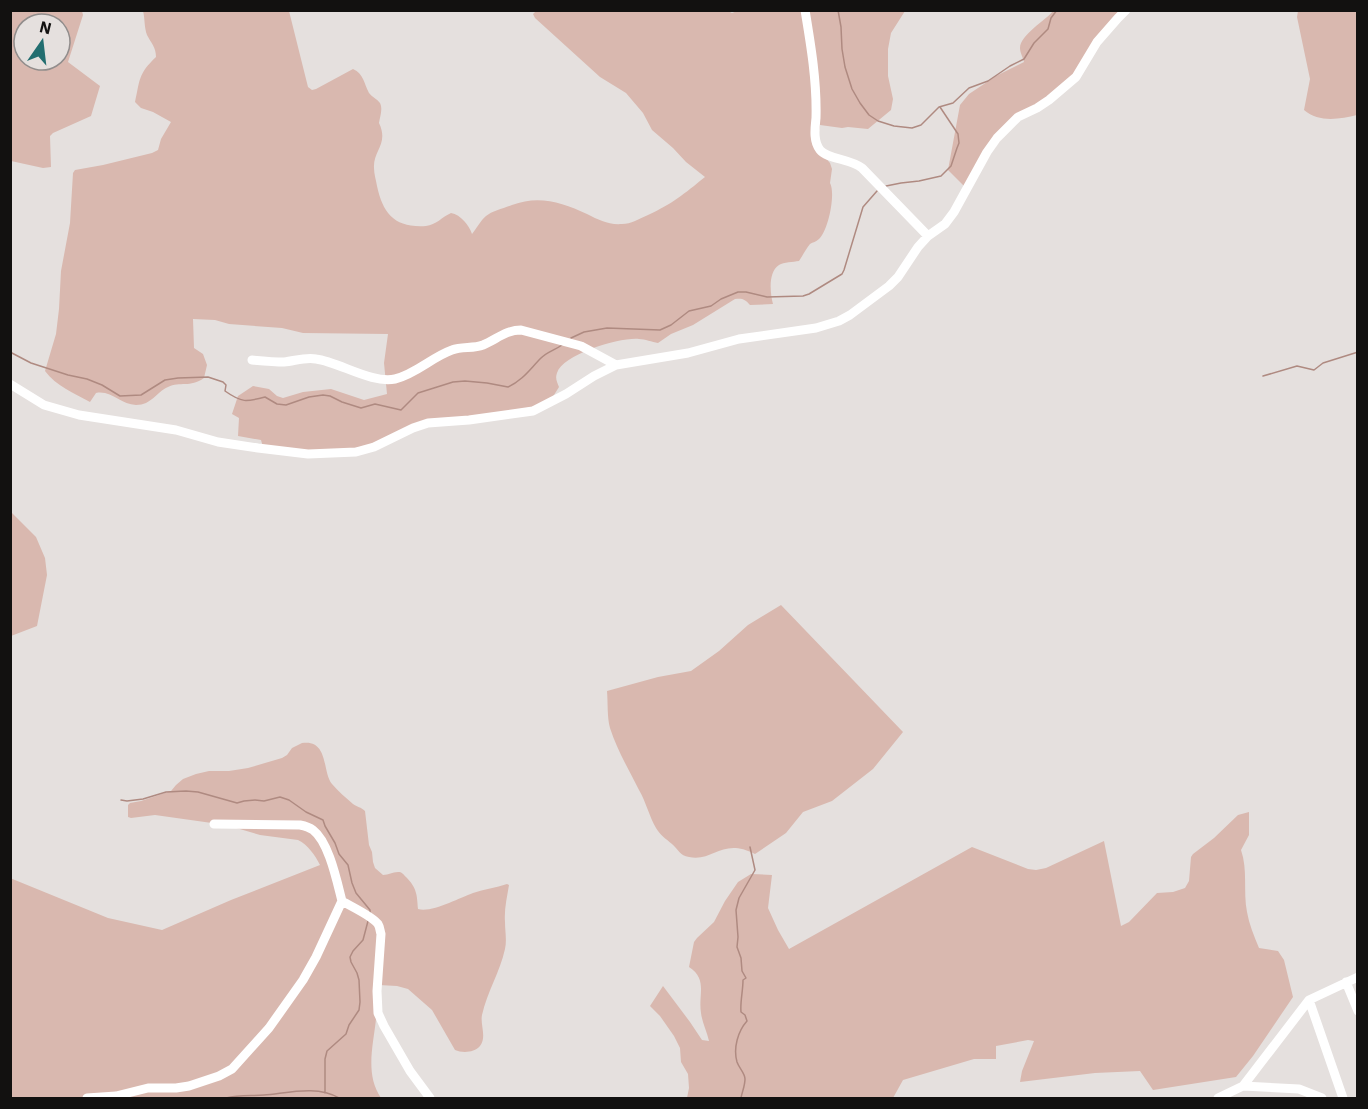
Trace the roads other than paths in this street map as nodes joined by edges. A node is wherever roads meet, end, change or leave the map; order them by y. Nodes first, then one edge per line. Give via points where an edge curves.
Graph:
1 (805, 10) edge
2 (1126, 10) edge
3 (928, 236) junction
4 (252, 360) dead end
5 (616, 365) junction
6 (10, 384) edge
7 (214, 824) dead end
8 (342, 901) junction
9 (1358, 977) edge
10 (1346, 982) junction
11 (1309, 1000) junction
12 (1358, 1011) edge
13 (1243, 1086) junction
14 (116, 1097) edge
15 (87, 1098) edge
16 (430, 1098) edge
17 (1218, 1098) edge
18 (1322, 1098) edge
19 (1343, 1098) edge

1 - 3 street via 816,101 815,136 821,152 862,168
2 - 3 street via 1102,36 1076,77 1049,100 1018,117 997,138 954,212
3 - 5 street via 889,286 839,321 739,339 688,354
4 - 5 street via 317,359 378,379 394,379 451,350 477,347 503,333 521,330 581,346
5 - 6 street via 533,411 428,423 356,452 308,454 79,415 44,405
7 - 8 street via 308,826 320,836
8 - 14 street via 303,980 269,1028 232,1069 189,1086 148,1088
8 - 16 street via 378,923 378,1013
9 - 10 street
10 - 11 street
10 - 12 street
11 - 13 street
11 - 19 street
13 - 17 street
13 - 18 street via 1299,1089
14 - 15 street

